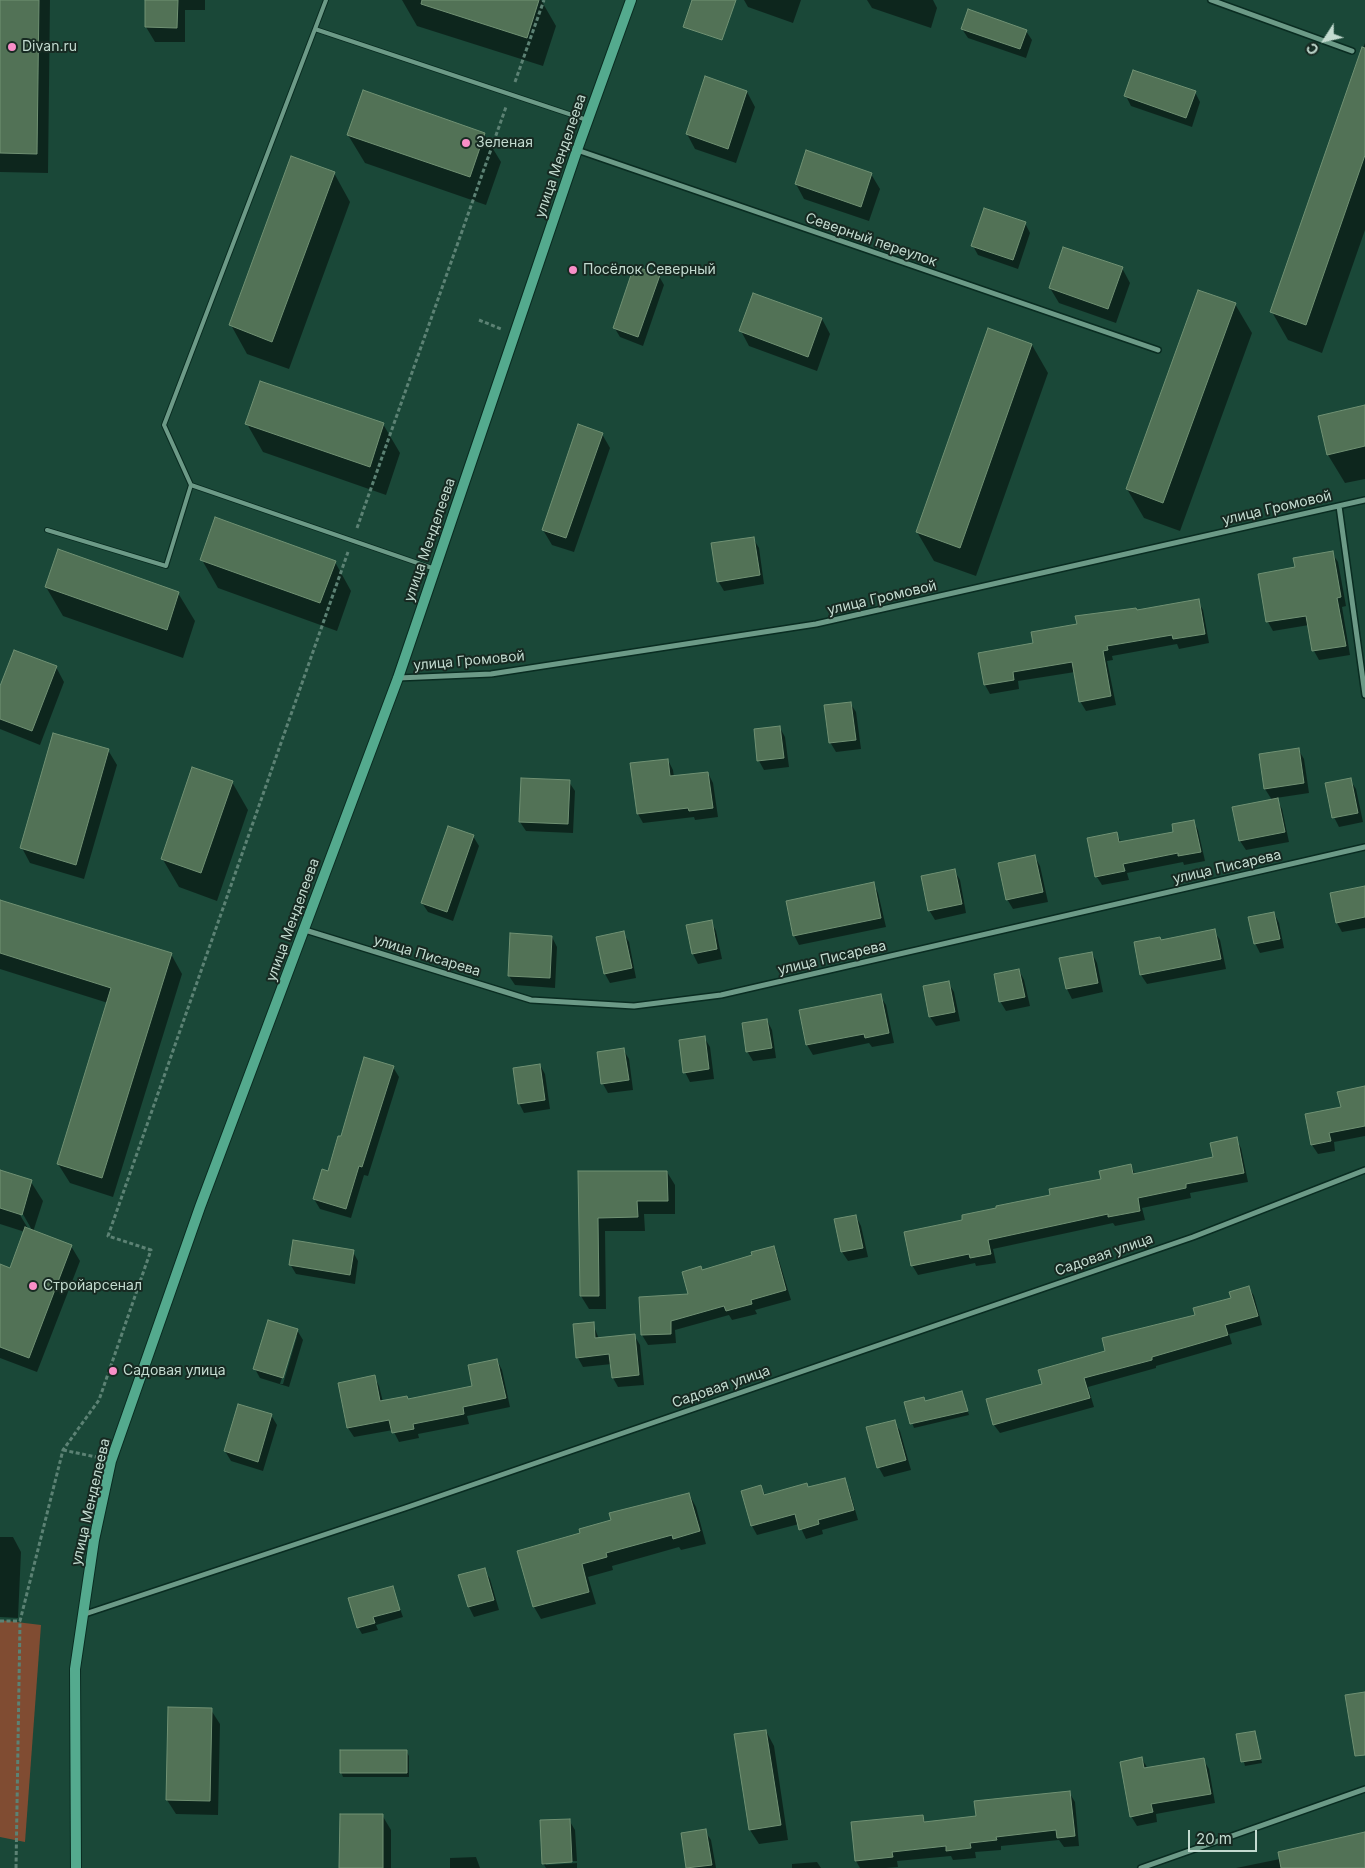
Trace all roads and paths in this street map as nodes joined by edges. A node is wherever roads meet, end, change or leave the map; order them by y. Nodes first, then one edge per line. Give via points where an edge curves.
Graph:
1 (326, 0) edge
2 (544, 0) edge
3 (631, 0) edge
4 (1211, 0) edge
5 (315, 29) junction
6 (1352, 51) dead end
7 (510, 95) junction
8 (588, 120) junction
9 (577, 150) junction
10 (1158, 350) dead end
11 (191, 485) junction
12 (1365, 500) edge
13 (1339, 506) junction
14 (47, 530) dead end
15 (352, 542) junction
16 (435, 569) junction
17 (398, 678) junction
18 (1365, 695) edge
19 (1365, 847) edge
20 (305, 930) junction
21 (1365, 1170) edge
22 (81, 1615) junction
23 (0, 1621) edge
24 (20, 1621) junction
25 (1365, 1789) edge
26 (16, 1868) edge
27 (76, 1868) edge
28 (1141, 1868) edge

1 - 5 lane
2 - 7 path
3 - 8 main road, улица Менделеева
4 - 6 street
5 - 7 lane
5 - 11 lane via 164,425
7 - 8 lane
7 - 15 path
8 - 9 main road, улица Менделеева
9 - 10 street, Северный переулок
9 - 16 main road, улица Менделеева
11 - 14 lane via 166,566
11 - 15 lane
12 - 13 street, улица Громовой
13 - 17 street, улица Громовой via 816,624 490,674
13 - 18 street
15 - 16 lane
15 - 24 path via 108,1236 151,1250 99,1400 62,1450
16 - 17 main road, улица Менделеева
17 - 20 main road, улица Менделеева
19 - 20 street, улица Писарева via 721,995 634,1006 531,1000
20 - 22 main road, улица Менделеева via 200,1206 111,1461
21 - 22 street, Садовая улица via 1184,1240 405,1508
22 - 27 main road, улица Менделеева via 75,1669
23 - 24 path
24 - 26 path
25 - 28 street

